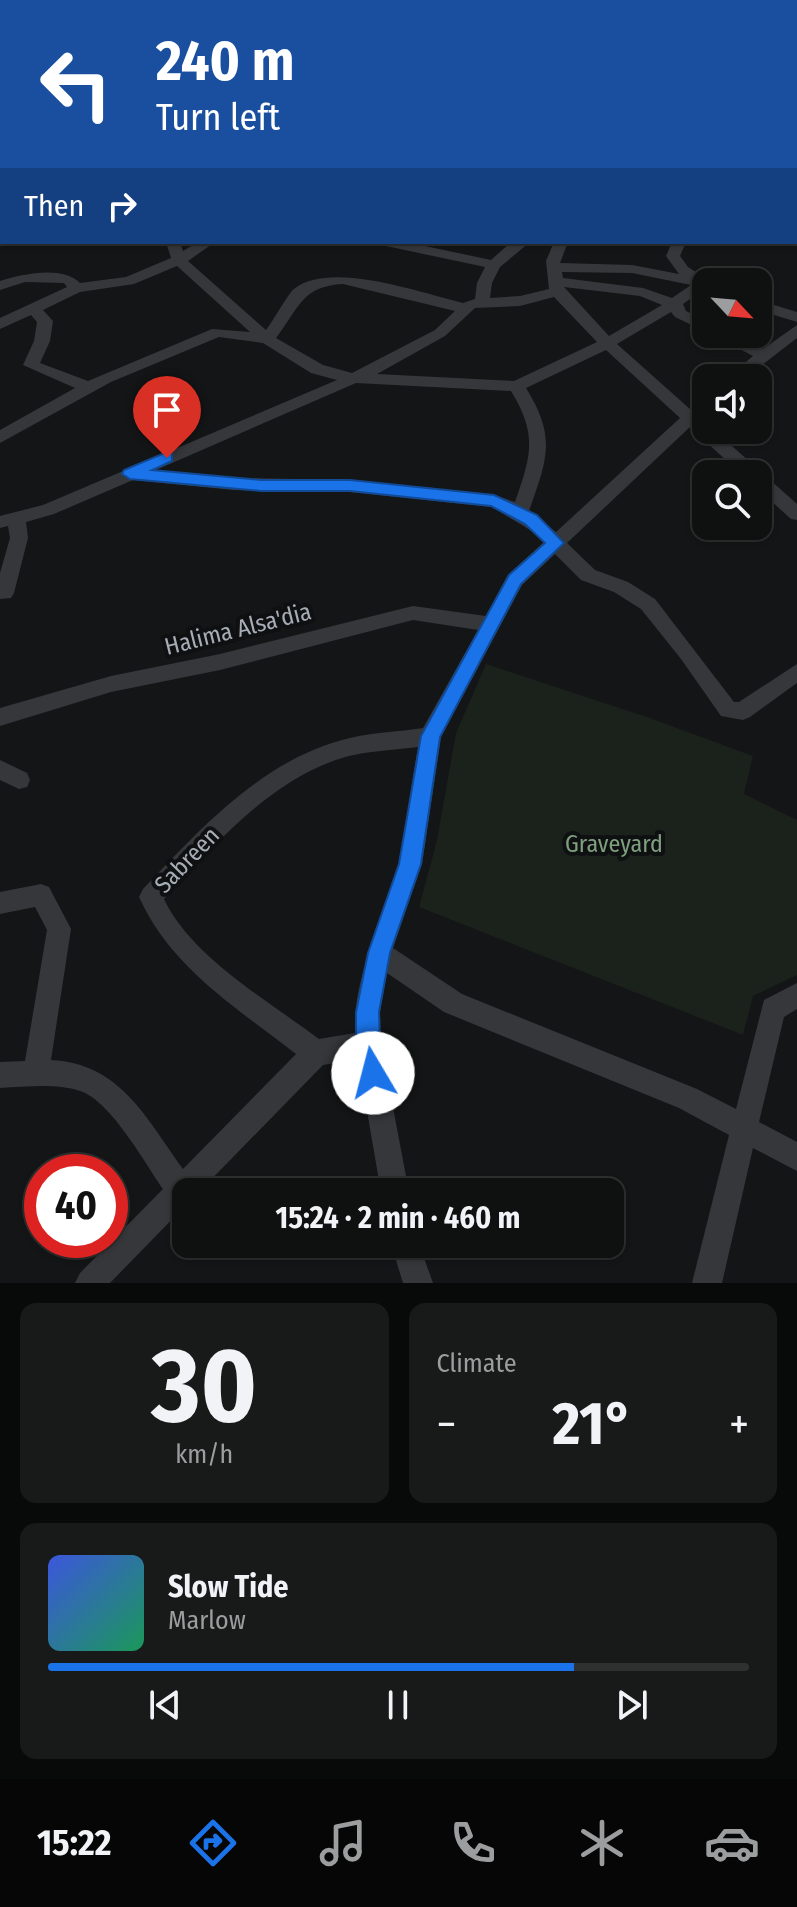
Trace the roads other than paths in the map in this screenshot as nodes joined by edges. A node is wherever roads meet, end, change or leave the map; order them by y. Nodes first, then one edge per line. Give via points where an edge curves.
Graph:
1 (174, 244) edge
2 (205, 244) edge
3 (395, 244) edge
4 (558, 244) edge
5 (678, 244) edge
6 (179, 260) junction
7 (543, 261) edge
8 (494, 265) junction
9 (692, 276) edge
10 (692, 281) edge
11 (0, 286) edge
12 (77, 288) junction
13 (692, 293) edge
14 (482, 302) junction
15 (676, 305) junction
16 (32, 307) junction
17 (464, 308) junction
18 (772, 309) edge
19 (797, 317) edge
20 (692, 320) edge
21 (0, 324) edge
22 (797, 330) edge
23 (267, 339) junction
24 (606, 342) junction
25 (748, 348) edge
26 (763, 355) junction
27 (752, 364) edge
28 (350, 378) junction
29 (516, 386) junction
30 (88, 387) junction
31 (692, 406) edge
32 (692, 416) edge
33 (0, 437) edge
34 (727, 444) edge
35 (740, 460) edge
36 (130, 474) junction
37 (772, 492) edge
38 (520, 512) junction
39 (797, 514) edge
40 (8, 520) edge
41 (556, 543) junction
42 (4, 593) dead end
43 (490, 624) junction
44 (797, 672) edge
45 (0, 717) edge
46 (430, 736) junction
47 (0, 903) edge
48 (379, 953) junction
49 (797, 995) edge
50 (368, 1044) junction
51 (316, 1053) junction
52 (41, 1073) junction
53 (0, 1075) edge
54 (744, 1129) junction
55 (797, 1157) edge
56 (172, 1178) edge
57 (191, 1178) edge
58 (392, 1178) edge
59 (172, 1197) edge
60 (410, 1258) edge
61 (90, 1283) edge
62 (418, 1283) edge
63 (707, 1283) edge

1 - 6 street
2 - 6 street
3 - 8 street
4 - 7 street
5 - 9 street via 673,256
6 - 12 street via 128,281
6 - 23 street
7 - 8 street via 504,250
7 - 10 street via 632,269
7 - 14 street via 517,302
7 - 15 street
7 - 24 street
8 - 14 street
11 - 12 street via 24,278 68,279
12 - 16 street
13 - 15 street
14 - 17 street
15 - 20 street
15 - 24 street
16 - 21 street
16 - 30 street via 45,321 31,365
17 - 23 street via 343,280 319,281 298,293
17 - 28 street via 440,333
18 - 19 street
22 - 26 street
23 - 28 street via 317,369
23 - 30 street via 217,332
24 - 29 street
24 - 31 street
25 - 26 street
26 - 27 street
28 - 29 street
28 - 36 street
29 - 38 street via 535,415 541,448
30 - 33 street
32 - 41 street
34 - 35 street
36 - 38 street via 233,484 378,488 494,501
36 - 40 street via 48,510
37 - 39 street
38 - 41 street
40 - 42 street via 19,538
41 - 43 street via 515,580
41 - 44 street via 588,575 648,604 728,710 743,711
43 - 45 street, Halima Alsa'dia via 413,613 111,684
43 - 46 street
46 - 48 street via 410,864
46 - 51 street, Sabreen via 338,750 289,773 212,831 151,897 155,914 189,954
47 - 52 street via 41,895 59,929 38,1059
48 - 50 street via 367,1012
48 - 54 street via 453,1003 688,1098
49 - 54 street via 773,1009
50 - 51 street
50 - 58 street
51 - 57 street
52 - 53 street
52 - 56 street via 84,1079 107,1091
54 - 55 street
54 - 63 street
59 - 61 street
60 - 62 street

